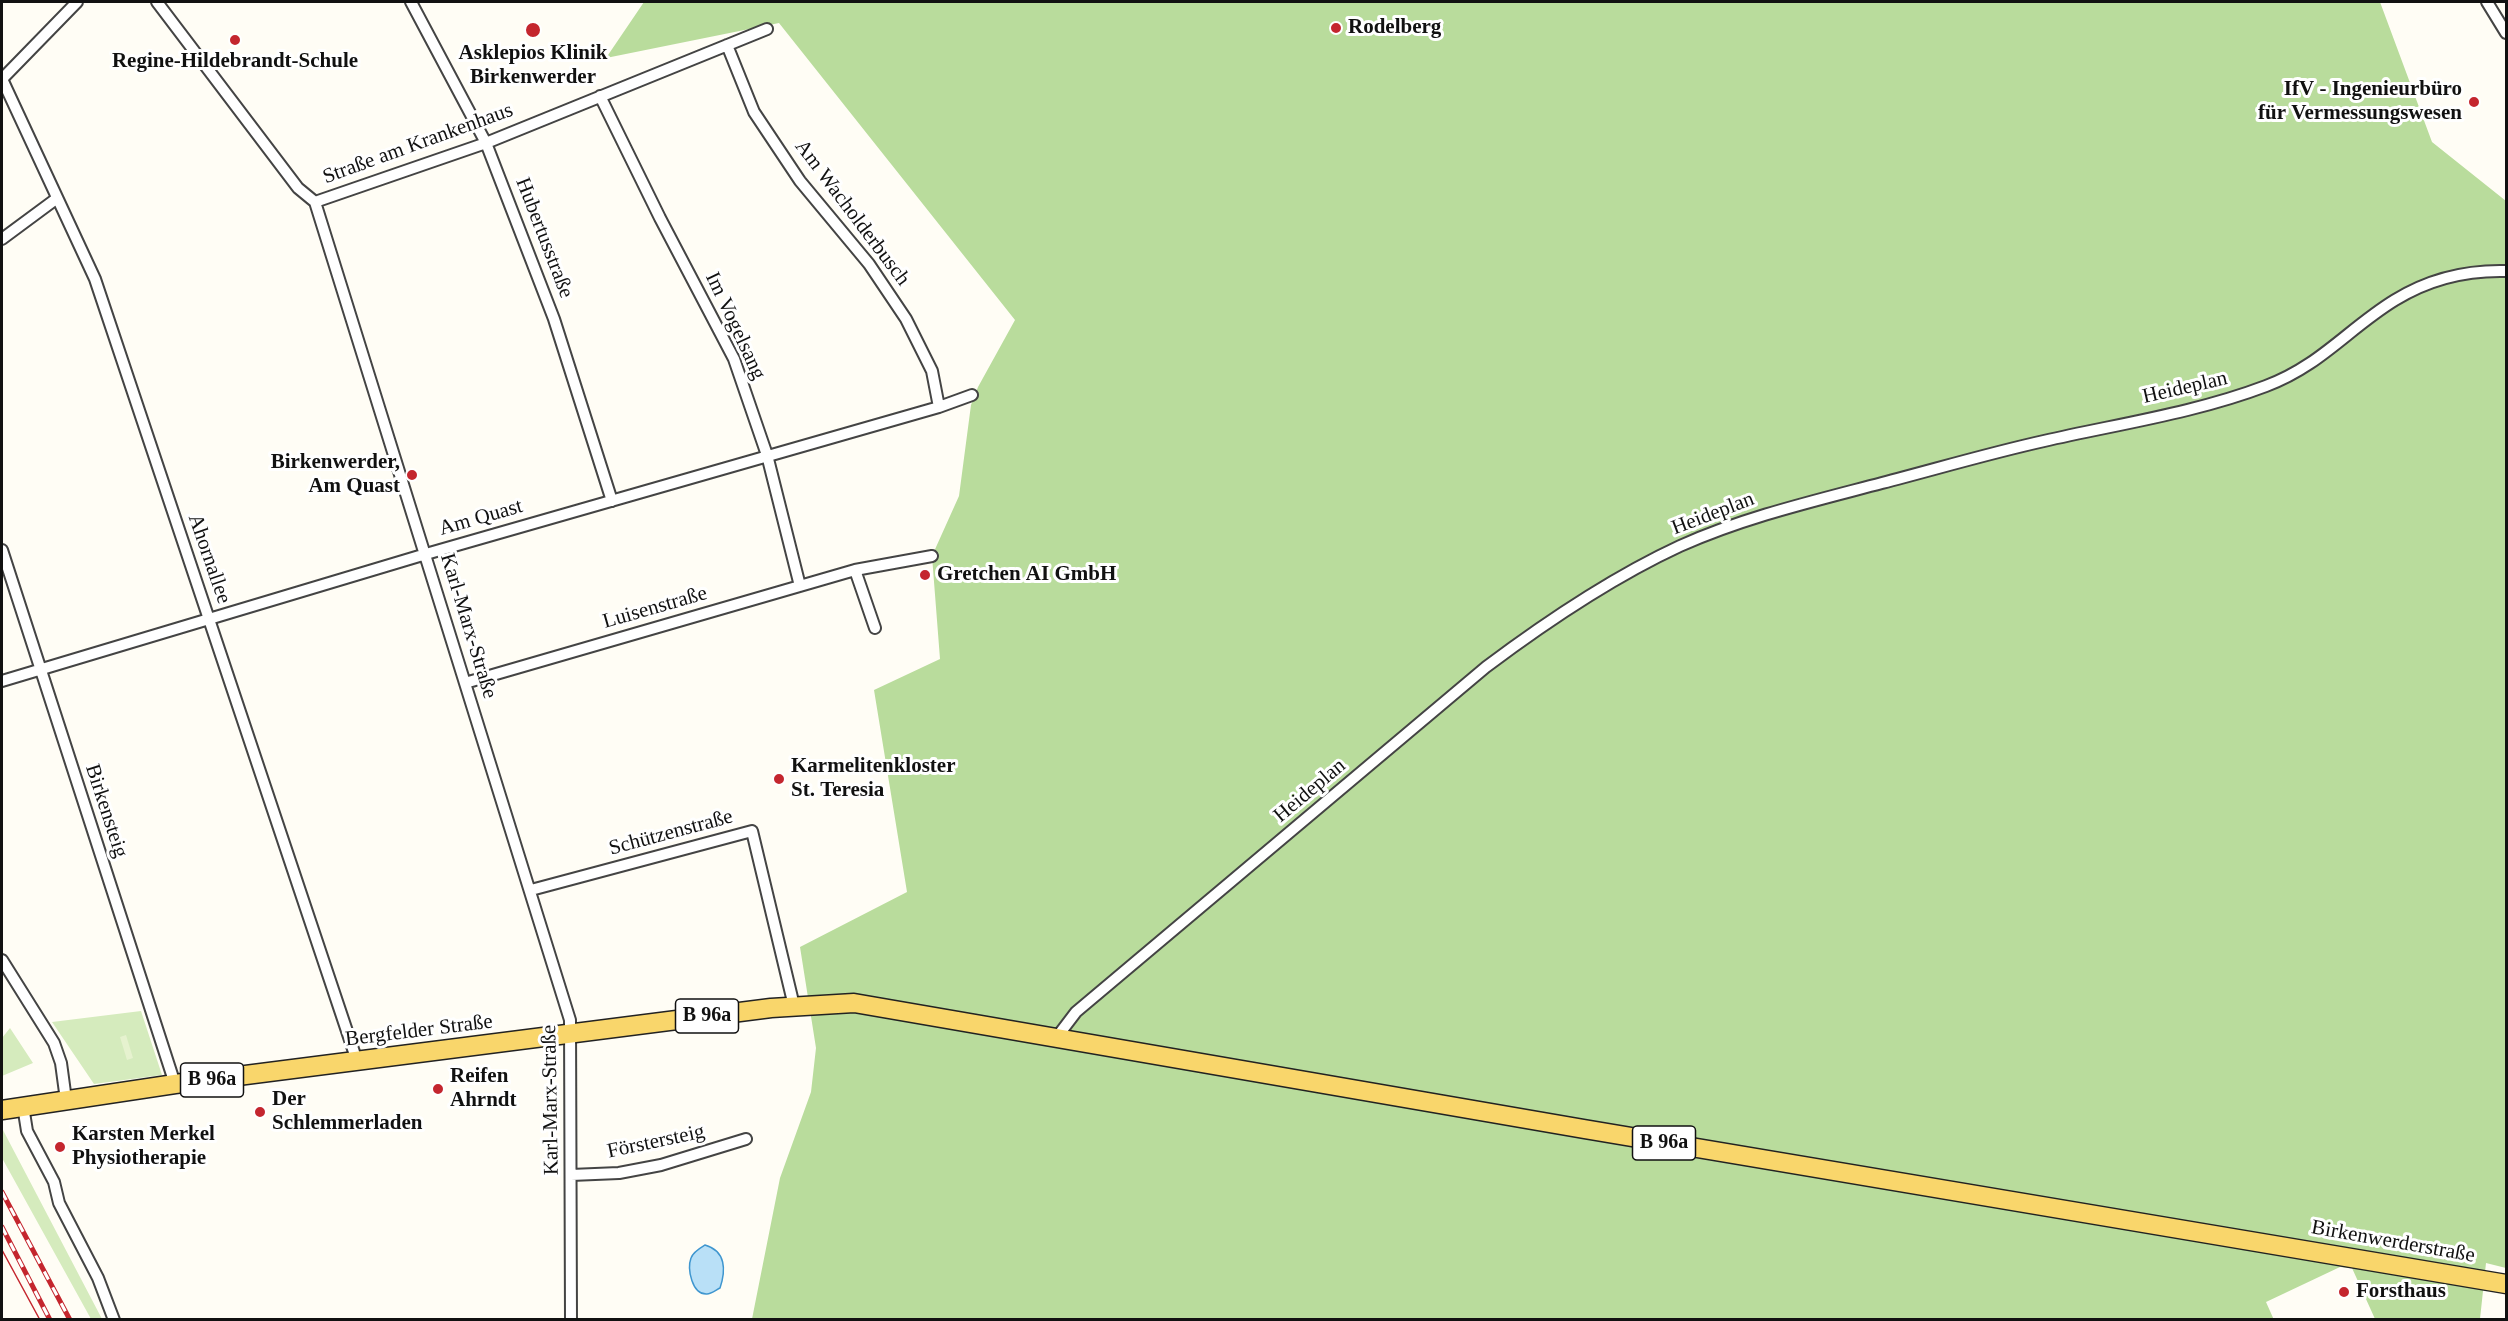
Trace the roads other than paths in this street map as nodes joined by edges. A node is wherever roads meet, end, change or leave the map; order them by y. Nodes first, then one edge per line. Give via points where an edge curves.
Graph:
1 (76, 2) edge
2 (157, 2) edge
3 (411, 2) edge
4 (2487, 2) edge
5 (2504, 25) edge
6 (767, 29) dead end
7 (727, 45) junction
8 (2, 79) edge
9 (600, 96) junction
10 (486, 143) junction
11 (56, 199) junction
12 (315, 202) junction
13 (2, 239) edge
14 (2506, 271) edge
15 (972, 395) dead end
16 (939, 407) junction
17 (767, 455) junction
18 (612, 501) junction
19 (2, 550) edge
20 (426, 554) junction
21 (932, 556) dead end
22 (855, 570) junction
23 (800, 586) junction
24 (208, 618) junction
25 (875, 628) dead end
26 (38, 669) junction
27 (2, 681) edge
28 (465, 683) junction
29 (531, 890) junction
30 (2, 960) edge
31 (794, 1005) junction
32 (572, 1034) junction
33 (1057, 1037) junction
34 (357, 1061) junction
35 (175, 1084) junction
36 (66, 1100) junction
37 (23, 1106) junction
38 (2, 1110) edge
39 (746, 1139) dead end
40 (571, 1175) junction
41 (2506, 1284) edge
42 (114, 1320) edge
43 (571, 1320) edge

1 - 8 street
2 - 12 street, Karl-Marx-Straße via 298,188
3 - 10 street, Hubertusstraße
4 - 5 street
6 - 7 street, Straße am Krankenhaus
7 - 9 street, Straße am Krankenhaus
7 - 16 street, Am Wacholderbusch via 754,112 800,181 869,264 906,319 932,370
8 - 11 street, Ahornallee
9 - 10 street, Straße am Krankenhaus
9 - 17 street, Im Vogelsang via 734,360
10 - 12 street, Straße am Krankenhaus
10 - 18 street, Hubertusstraße via 554,319
11 - 13 street
11 - 24 street, Ahornallee via 95,279
12 - 20 street, Karl-Marx-Straße
14 - 33 street, Heideplan via 2464,273 2419,287 2378,311 2301,370 2229,399 2040,441 1775,512 1722,529 1640,567 1486,667 1076,1012
15 - 16 street, Am Quast
16 - 17 street, Am Quast
17 - 18 street, Am Quast
17 - 23 street, Im Vogelsang
18 - 20 street, Am Quast
19 - 26 street, Birkensteig
20 - 24 street, Am Quast
20 - 28 street, Karl-Marx-Straße
21 - 22 street, Luisenstraße
22 - 23 street, Luisenstraße
22 - 25 street
23 - 28 street, Luisenstraße
24 - 26 street, Am Quast
24 - 34 street, Ahornallee
26 - 27 street, Am Quast
26 - 35 street, Birkensteig
28 - 29 street, Karl-Marx-Straße
29 - 31 street, Schützenstraße via 752,831
29 - 32 street, Karl-Marx-Straße
30 - 36 street via 57,1050
31 - 32 main road, Bergfelder Straße / B 96a
31 - 33 main road, Bergfelder Straße / B 96a via 875,1005
32 - 34 main road, Bergfelder Straße / B 96a
32 - 40 street, Karl-Marx-Straße
33 - 41 main road, Birkenwerderstraße / B 96a
34 - 35 main road, Bergfelder Straße / B 96a
35 - 36 main road, Bergfelder Straße / B 96a
36 - 37 main road, Bergfelder Straße / B 96a
37 - 38 main road, Bergfelder Straße / B 96a
37 - 42 street via 29,1135 54,1182 59,1203 98,1278
39 - 40 street, Förstersteig via 661,1165 619,1173
40 - 43 street, Karl-Marx-Straße

